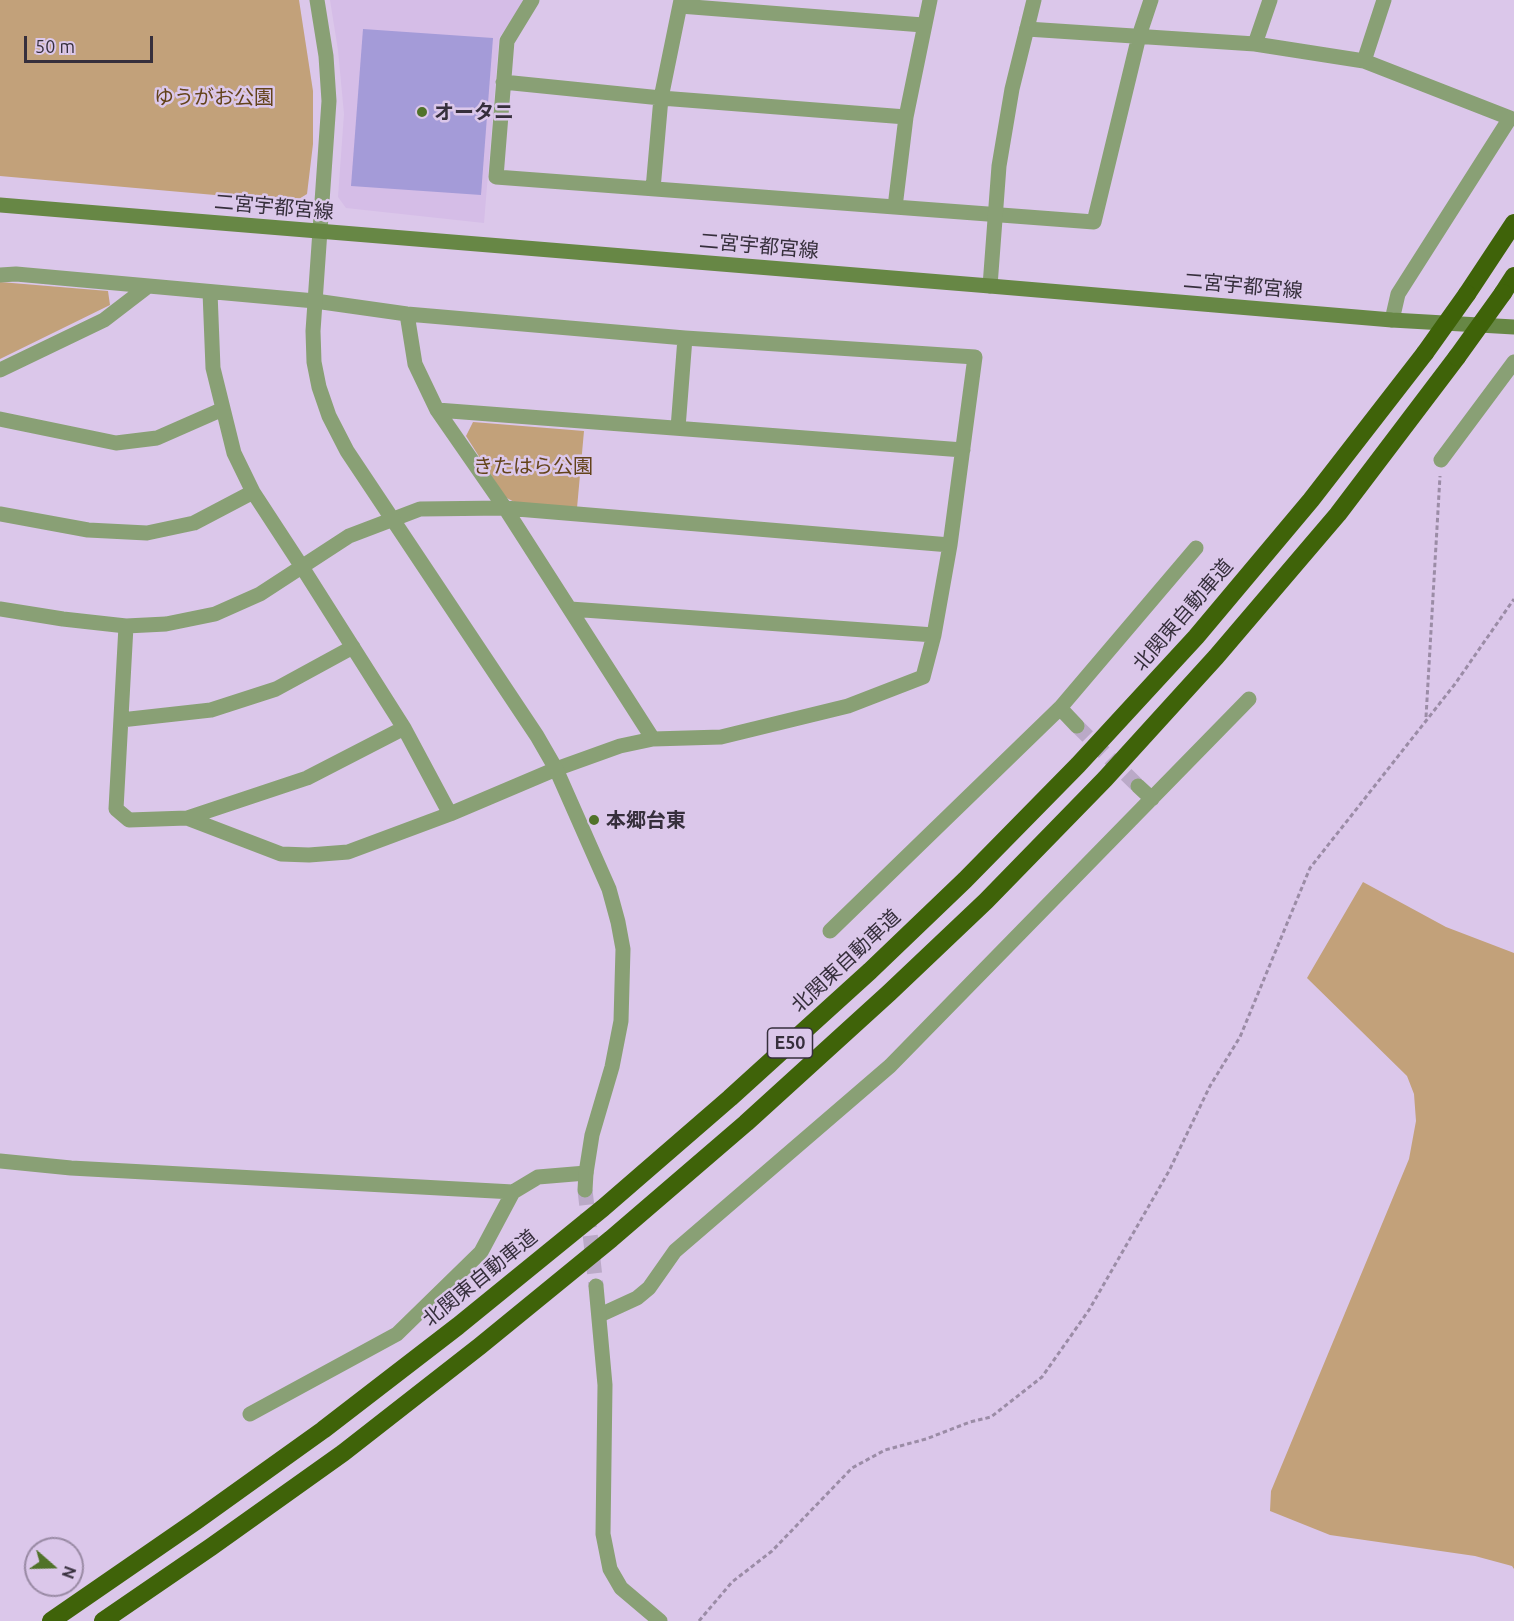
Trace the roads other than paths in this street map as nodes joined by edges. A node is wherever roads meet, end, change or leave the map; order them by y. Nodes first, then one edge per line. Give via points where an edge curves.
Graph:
1 (317, 0) edge
2 (532, 0) edge
3 (930, 0) edge
4 (1034, 0) edge
5 (1150, 0) edge
6 (1269, 0) edge
7 (1384, 0) edge
8 (681, 3) edge
9 (923, 25) junction
10 (1027, 29) junction
11 (1139, 36) junction
12 (1255, 44) junction
13 (1364, 61) junction
14 (504, 82) junction
15 (661, 99) junction
16 (906, 117) junction
17 (653, 189) junction
18 (0, 206) edge
19 (896, 207) junction
20 (997, 215) junction
21 (1514, 223) edge
22 (320, 232) junction
23 (0, 275) edge
24 (1514, 276) edge
25 (990, 286) junction
26 (147, 287) junction
27 (210, 292) junction
28 (315, 300) junction
29 (407, 314) junction
30 (1392, 320) junction
31 (1514, 327) edge
32 (685, 338) junction
33 (1514, 362) edge
34 (0, 370) edge
35 (223, 409) junction
36 (436, 410) junction
37 (0, 419) edge
38 (678, 428) junction
39 (963, 450) junction
40 (1441, 460) road end
41 (253, 492) junction
42 (505, 508) junction
43 (0, 514) edge
44 (391, 519) junction
45 (950, 545) junction
46 (1196, 548) dead end
47 (302, 567) junction
48 (0, 609) edge
49 (570, 609) junction
50 (126, 626) junction
51 (934, 635) junction
52 (353, 647) junction
53 (1249, 699) dead end
54 (1060, 708) junction
55 (121, 720) junction
56 (1077, 726) tunnel mouth
57 (404, 728) junction
58 (653, 739) junction
59 (556, 769) junction
60 (1138, 786) tunnel mouth
61 (1152, 799) junction
62 (450, 814) junction
63 (187, 818) junction
64 (830, 931) dead end
65 (0, 1161) edge
66 (586, 1173) junction
67 (585, 1190) tunnel mouth
68 (513, 1192) junction
69 (596, 1286) tunnel mouth
70 (600, 1315) junction
71 (250, 1414) dead end
72 (51, 1621) edge
73 (103, 1621) edge
74 (660, 1621) edge

1 - 22 street via 329,101
2 - 14 street via 507,41
3 - 9 street
4 - 10 street
5 - 11 street
6 - 12 street
7 - 13 street
8 - 9 street
8 - 15 street
9 - 16 street
10 - 11 street
10 - 20 street via 999,166
11 - 12 street
11 - 20 street via 1094,222
12 - 13 street
13 - 30 street via 1510,118 1398,294
14 - 15 street
14 - 17 street via 496,177
15 - 16 street
15 - 17 street
16 - 19 street
17 - 19 street
18 - 22 main road, 二宮宇都宮線
19 - 20 street
20 - 25 street
21 - 72 highway, 北関東自動車道 / E50, bridge via 1425,353 1311,500 1196,637 1070,774 870,971 603,1208 458,1326 323,1430
22 - 25 main road, 二宮宇都宮線
22 - 28 street
23 - 26 street
24 - 73 highway, E50, bridge via 1338,514 1216,657 1010,877 889,993 738,1131 480,1346 343,1453
25 - 30 main road, 二宮宇都宮線
26 - 27 street
26 - 34 street via 104,320
27 - 28 street
27 - 35 street via 213,368
28 - 29 street
28 - 44 street via 314,362 329,416 347,452
29 - 32 street
29 - 36 street via 416,364
30 - 31 main road, 二宮宇都宮線
32 - 38 street
32 - 39 street via 975,357
33 - 40 street
35 - 37 street via 157,438 116,443
35 - 41 street via 234,453
36 - 38 street
36 - 42 street
38 - 39 street
39 - 45 street
41 - 43 street via 195,524 147,533 88,530
41 - 47 street
42 - 44 street via 420,509
42 - 45 street
42 - 49 street
44 - 47 street via 349,536
44 - 59 street
45 - 51 street
46 - 54 street
47 - 50 street via 260,594 215,614 166,624
47 - 52 street
48 - 50 street
49 - 51 street
49 - 58 street
50 - 55 street
51 - 58 street via 923,677 848,706 720,737
52 - 55 street via 276,689 211,710
52 - 57 street
53 - 61 street
54 - 56 street
54 - 64 street
55 - 63 street via 116,809 129,820
57 - 62 street
57 - 63 street via 307,778
58 - 59 street via 620,746
59 - 62 street
59 - 66 street via 609,889 623,949 621,1021
60 - 61 street
61 - 70 street via 890,1066 675,1251 637,1299
62 - 63 street via 348,852 309,855 281,854
65 - 68 street
66 - 67 street
66 - 68 street via 538,1177
68 - 71 street via 481,1252 397,1334
69 - 70 street
70 - 74 street via 605,1385 603,1534 608,1561 621,1588

